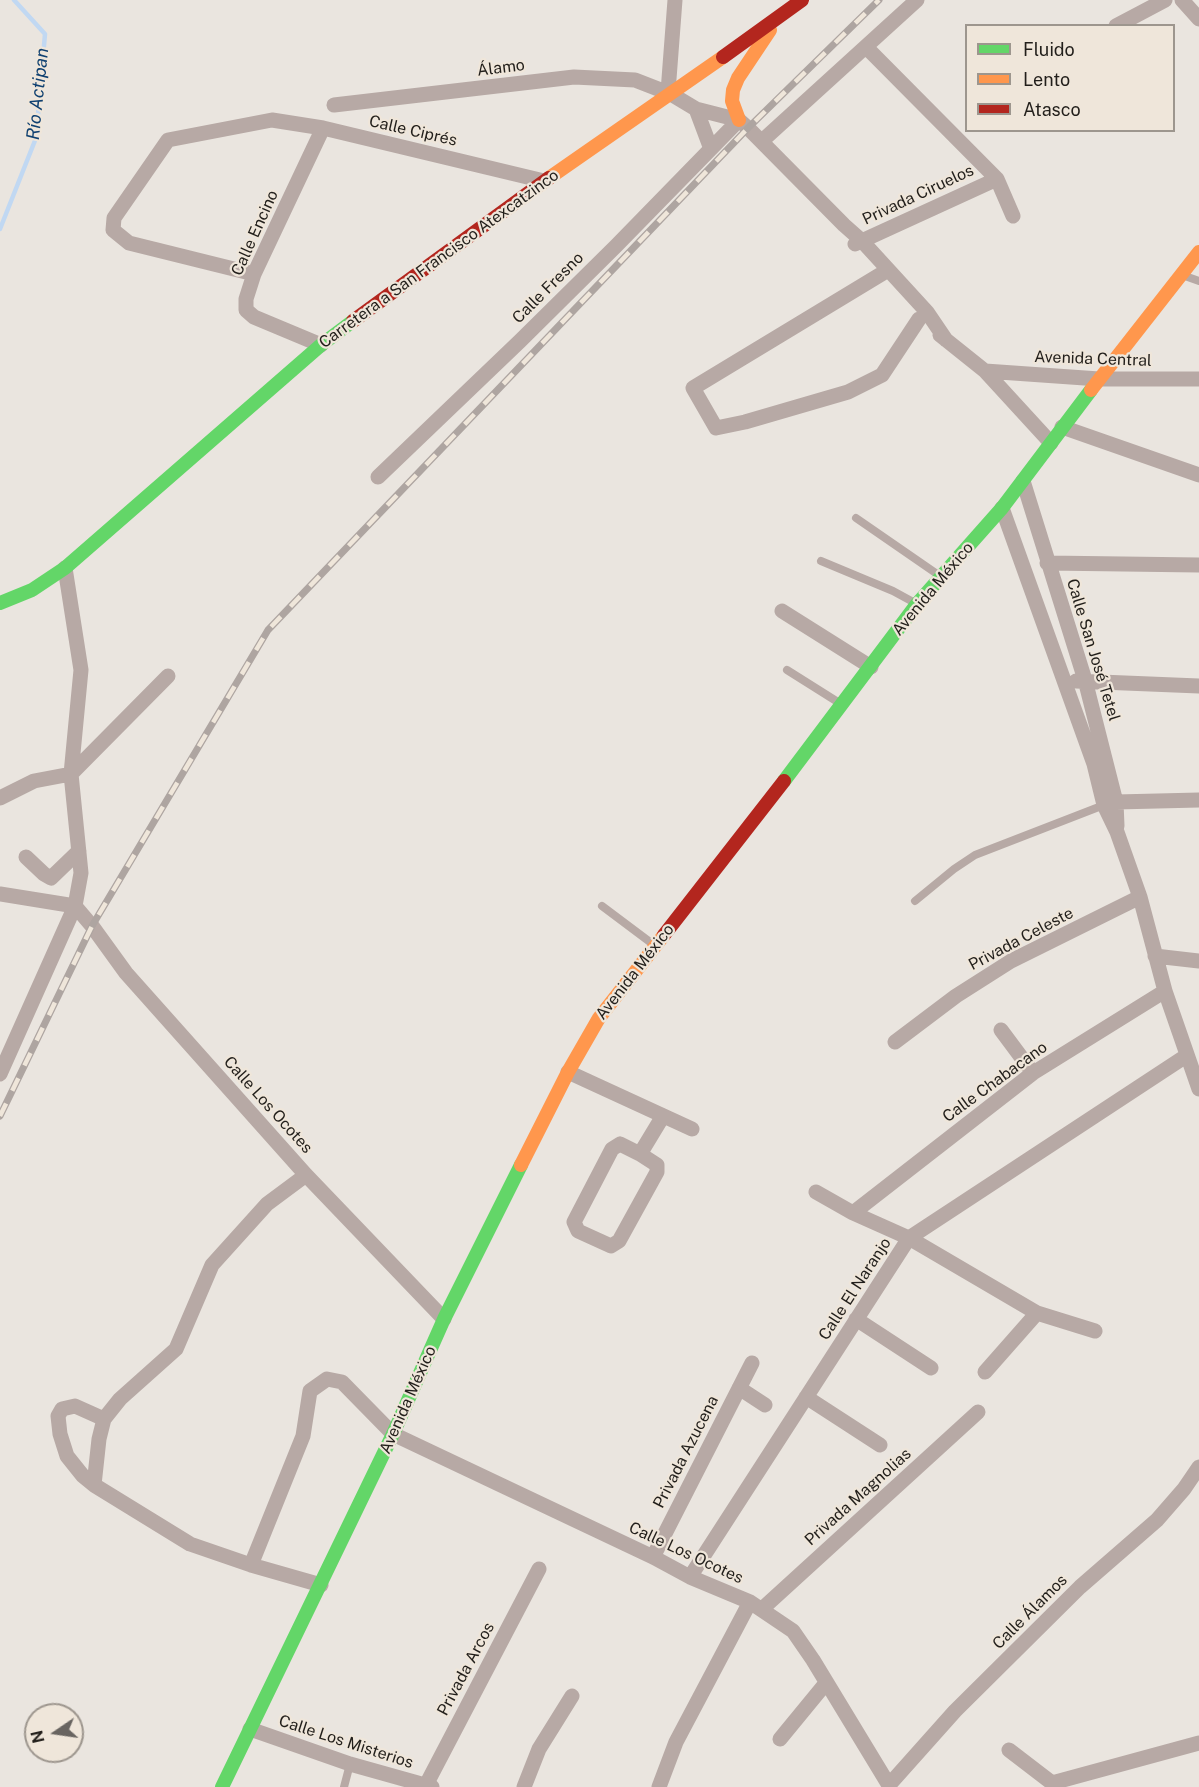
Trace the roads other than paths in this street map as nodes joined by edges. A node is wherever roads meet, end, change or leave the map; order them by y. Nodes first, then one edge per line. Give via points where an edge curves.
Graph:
1 (675, 0) edge
2 (802, 0) edge
3 (917, 0) edge
4 (1165, 0) edge
5 (1182, 0) edge
6 (1199, 19) edge
7 (776, 20) junction
8 (1120, 24) edge
9 (866, 47) junction
10 (669, 93) junction
11 (334, 105) dead end
12 (696, 109) junction
13 (739, 120) junction
14 (323, 128) junction
15 (762, 141) junction
16 (711, 148) junction
17 (997, 179) junction
18 (544, 181) junction
19 (1013, 216) dead end
20 (858, 243) junction
21 (1199, 252) edge
22 (884, 273) junction
23 (254, 274) junction
24 (1181, 275) junction
25 (1199, 281) edge
26 (920, 319) junction
27 (946, 340) junction
28 (321, 345) junction
29 (985, 371) junction
30 (1098, 379) junction
31 (1199, 379) edge
32 (1062, 427) junction
33 (1051, 442) junction
34 (1199, 475) edge
35 (378, 477) dead end
36 (1023, 481) junction
37 (1002, 508) junction
38 (856, 519) dead end
39 (821, 561) dead end
40 (1047, 563) junction
41 (1199, 564) edge
42 (65, 568) junction
43 (942, 577) junction
44 (0, 603) edge
45 (917, 604) junction
46 (782, 611) dead end
47 (871, 667) junction
48 (787, 670) dead end
49 (168, 676) dead end
50 (1085, 681) junction
51 (1064, 682) junction
52 (1199, 686) edge
53 (842, 705) junction
54 (71, 774) junction
55 (0, 798) edge
56 (1199, 800) edge
57 (1110, 803) junction
58 (79, 851) junction
59 (26, 857) dead end
60 (0, 894) edge
61 (1140, 897) junction
62 (915, 901) dead end
63 (75, 906) junction
64 (602, 906) dead end
65 (655, 946) junction
66 (1155, 956) junction
67 (1199, 961) edge
68 (1165, 991) junction
69 (1001, 1029) dead end
70 (895, 1042) dead end
71 (1186, 1056) junction
72 (568, 1072) junction
73 (1033, 1073) junction
74 (0, 1074) edge
75 (1199, 1089) edge
76 (663, 1116) junction
77 (692, 1129) dead end
78 (640, 1154) junction
79 (306, 1175) junction
80 (816, 1192) dead end
81 (853, 1213) junction
82 (909, 1239) junction
83 (1037, 1313) junction
84 (444, 1319) junction
85 (856, 1319) junction
86 (1095, 1331) dead end
87 (752, 1363) dead end
88 (930, 1368) dead end
89 (985, 1372) dead end
90 (739, 1388) junction
91 (806, 1397) junction
92 (765, 1405) dead end
93 (978, 1412) dead end
94 (104, 1419) junction
95 (393, 1434) junction
96 (880, 1445) dead end
97 (1199, 1467) edge
98 (94, 1485) junction
99 (652, 1557) junction
100 (251, 1565) junction
101 (539, 1569) dead end
102 (690, 1577) junction
103 (321, 1585) junction
104 (756, 1606) junction
105 (826, 1683) junction
106 (572, 1696) dead end
107 (250, 1729) junction
108 (780, 1739) dead end
109 (1199, 1743) edge
110 (1009, 1750) dead end
111 (350, 1764) junction
112 (429, 1786) edge
113 (890, 1786) edge
114 (222, 1787) edge
115 (344, 1787) edge
116 (524, 1787) edge
117 (659, 1787) edge

1 - 10 street
2 - 7 main road, Carretera a San Francisco Atexcatzinco
3 - 9 street
4 - 8 street
5 - 6 street
7 - 10 main road, Carretera a San Francisco Atexcatzinco
7 - 13 main road via 733,90 732,101
9 - 15 street
9 - 17 street, Privada Ciruelos
10 - 11 street, Álamo via 635,80 574,78
10 - 12 street
10 - 18 main road, Carretera a San Francisco Atexcatzinco
12 - 13 street
12 - 16 street
13 - 15 street
13 - 16 street, Calle Fresno
14 - 18 street, Calle Ciprés
14 - 23 street, Calle Encino
14 - 23 street, Calle Ciprés via 272,120 168,140 114,218 113,230 129,243
15 - 20 street
16 - 35 street, Calle Fresno
17 - 19 street, Privada Ciruelos
17 - 20 street, Privada Ciruelos
18 - 28 main road, Carretera a San Francisco Atexcatzinco
20 - 22 street
21 - 24 main road, Avenida México
22 - 26 street
22 - 26 street via 693,388 716,428 848,392 882,375
22 - 27 street via 927,312
23 - 28 street, Calle Encino via 246,310
24 - 25 lane
24 - 30 main road, Avenida México
26 - 27 street
27 - 29 street
28 - 42 main road, Carretera a San Francisco Atexcatzinco
29 - 30 street, Avenida Central
29 - 33 street
30 - 31 street, Avenida Central
30 - 32 main road, Avenida México
32 - 33 main road, Avenida México
32 - 34 street
33 - 36 main road, Avenida México
36 - 37 main road, Avenida México
36 - 40 street, Calle San José Tetel
37 - 43 main road, Avenida México
37 - 51 street, Calle San José Tetel
38 - 43 lane
39 - 45 lane
40 - 41 street
40 - 50 street, Calle San José Tetel
42 - 44 main road, Carretera a San Francisco Atexcatzinco via 32,590
42 - 54 street via 81,670
43 - 45 main road, Avenida México
45 - 47 main road, Avenida México
46 - 47 street
47 - 53 main road, Avenida México
48 - 53 lane
49 - 54 street
50 - 51 street
50 - 52 street
50 - 57 street, Calle San José Tetel
51 - 57 street, Calle San José Tetel
53 - 65 main road, Avenida México
54 - 55 street via 34,781
54 - 58 street
56 - 57 street
57 - 61 street, Calle San José Tetel
57 - 62 lane via 975,855
58 - 59 street via 51,878
58 - 63 street via 81,873
60 - 63 street
61 - 66 street, Calle San José Tetel
61 - 70 street, Privada Celeste via 1011,961
63 - 74 street
63 - 79 street, Calle Los Ocotes via 126,973
64 - 65 lane
65 - 72 main road, Avenida México via 599,1018
66 - 67 street
66 - 68 street, Calle San José Tetel
68 - 71 street, Calle San José Tetel
68 - 73 street, Calle Chabacano
69 - 73 street
71 - 75 street, Calle San José Tetel
71 - 82 street, Calle El Naranjo
72 - 76 street
72 - 84 main road, Avenida México
73 - 81 street, Calle Chabacano
76 - 77 street
76 - 78 street
78 - 78 street via 620,1144 612,1149 574,1222 578,1230 611,1246 619,1241 657,1172 657,1165
79 - 84 street, Calle Los Ocotes
79 - 94 street via 267,1204 212,1265 176,1349 120,1399
80 - 81 street
81 - 82 street
82 - 83 street
82 - 85 street, Calle El Naranjo
83 - 86 street
83 - 89 street
84 - 95 main road, Avenida México
85 - 88 street
85 - 91 street, Calle El Naranjo
87 - 90 street, Privada Azucena
90 - 92 street
90 - 99 street, Privada Azucena
91 - 96 street
91 - 102 street, Calle El Naranjo
93 - 104 street, Privada Magnolias
94 - 98 street
94 - 98 street via 75,1406 62,1409 58,1416 67,1456
95 - 99 street, Calle Los Ocotes
95 - 100 street via 342,1382 327,1378 310,1391 303,1436
95 - 103 main road, Avenida México
97 - 113 street, Calle Álamos via 1157,1520 1080,1587 955,1712
98 - 100 street via 190,1544
99 - 102 street, Calle Los Ocotes
100 - 103 street
101 - 112 street, Privada Arcos
102 - 104 street, Calle Los Ocotes
103 - 107 main road, Avenida México
104 - 105 street, Calle Los Ocotes via 793,1631
104 - 117 street, Privada Magnolias via 717,1662 676,1742
105 - 108 street
105 - 113 street, Calle Los Ocotes
106 - 116 street via 539,1749
107 - 111 street, Calle Los Misterios
107 - 114 main road, Avenida México
109 - 110 street via 1052,1783
111 - 112 street, Calle Los Misterios
111 - 115 lane

